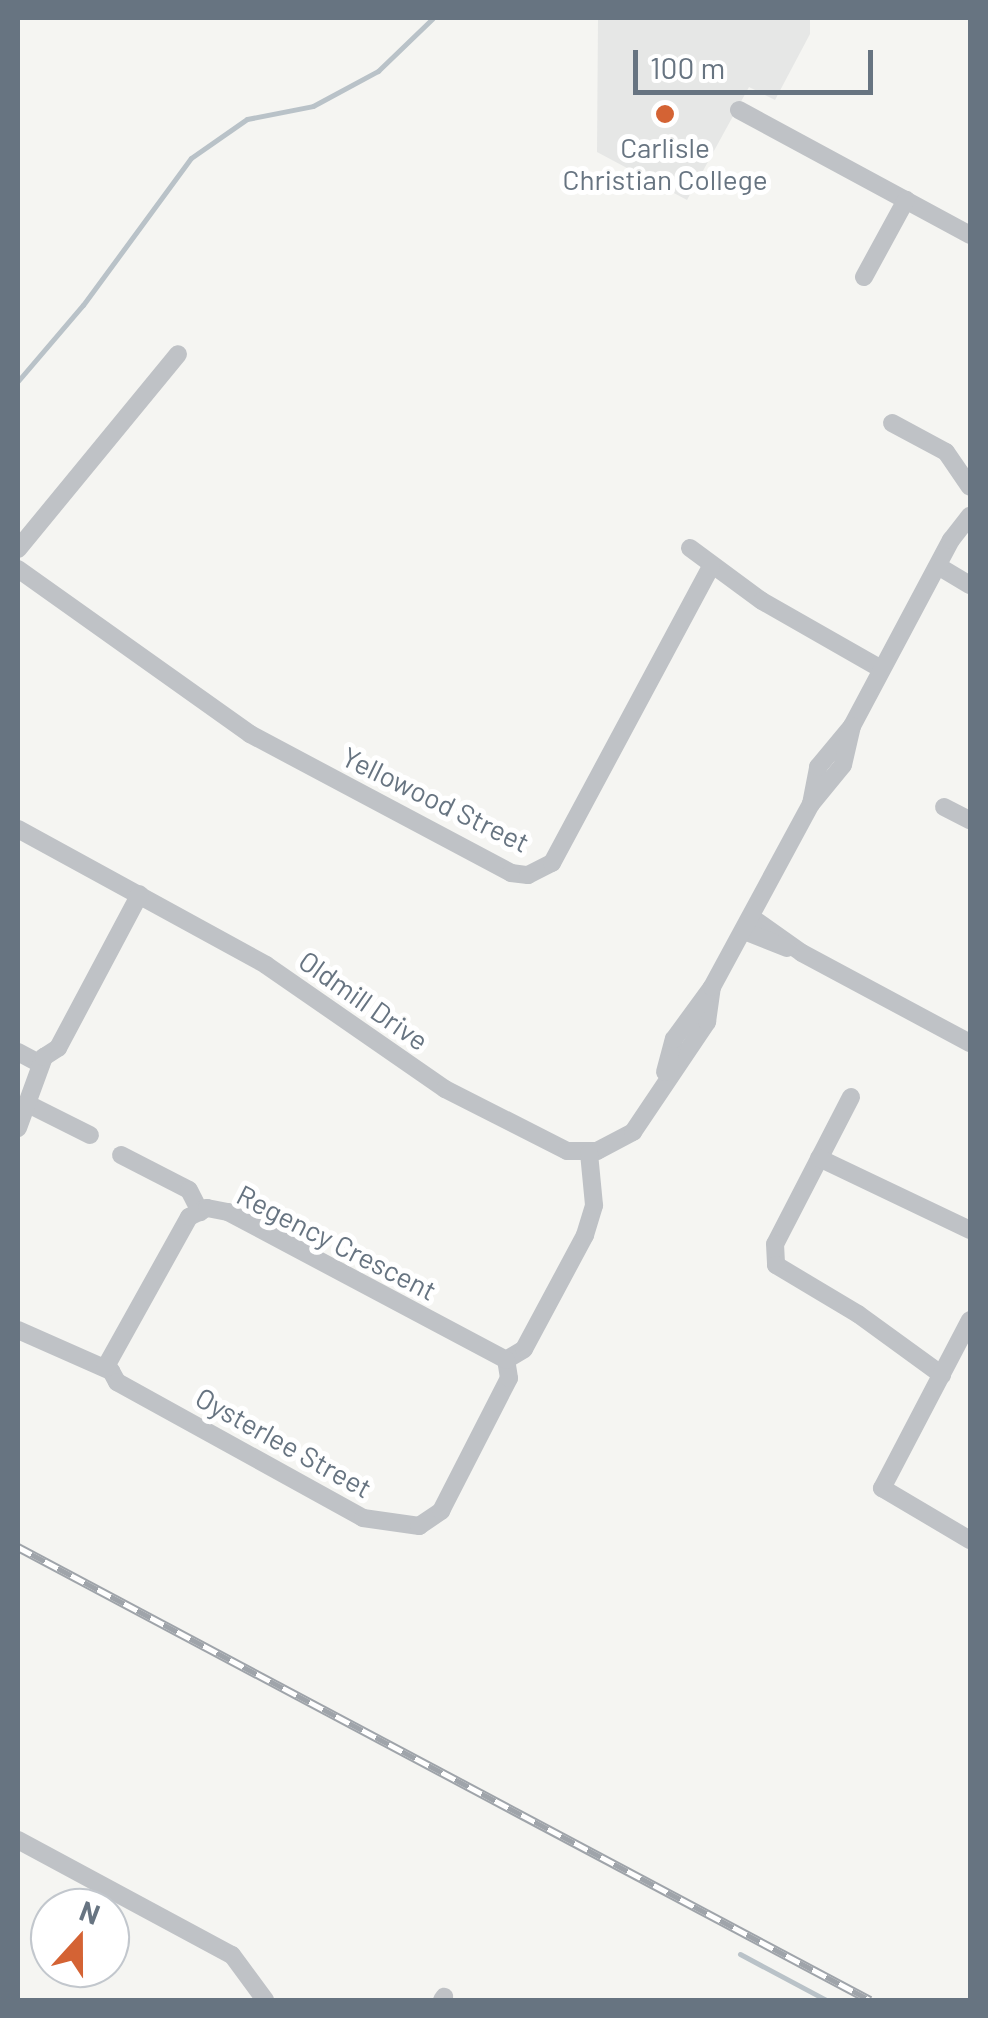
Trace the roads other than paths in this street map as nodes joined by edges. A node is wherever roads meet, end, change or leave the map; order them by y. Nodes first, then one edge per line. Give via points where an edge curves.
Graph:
1 (739, 110) dead end
2 (906, 200) junction
3 (970, 234) edge
4 (864, 277) dead end
5 (178, 354) dead end
6 (892, 423) dead end
7 (970, 487) edge
8 (970, 516) edge
9 (690, 548) dead end
10 (18, 549) edge
11 (938, 566) junction
12 (711, 568) junction
13 (18, 569) edge
14 (970, 585) edge
15 (883, 665) junction
16 (944, 806) dead end
17 (970, 820) edge
18 (18, 829) edge
19 (140, 894) junction
20 (747, 924) junction
21 (970, 1043) edge
22 (18, 1052) edge
23 (41, 1064) junction
24 (850, 1097) dead end
25 (30, 1105) junction
26 (18, 1128) edge
27 (90, 1135) dead end
28 (589, 1152) junction
29 (121, 1154) dead end
30 (819, 1158) junction
31 (200, 1212) junction
32 (970, 1230) edge
33 (970, 1320) edge
34 (18, 1330) edge
35 (506, 1360) junction
36 (105, 1368) junction
37 (942, 1375) junction
38 (970, 1540) edge
39 (18, 1840) edge
40 (265, 2000) edge

1 - 2 street
2 - 3 street
2 - 4 street
5 - 10 street
6 - 7 street via 946,452
8 - 11 street
9 - 12 street
11 - 14 street
11 - 15 street
12 - 13 street, Yellowood Street via 552,862 528,875 511,873 250,734
12 - 15 street
15 - 20 street via 852,726 843,765 811,804
16 - 17 street
18 - 19 street, Oldmill Drive
19 - 23 street via 58,1048
19 - 28 street, Oldmill Drive via 266,965 445,1089 550,1145
20 - 21 street
20 - 28 street via 712,988 707,1022 633,1132
22 - 23 street
23 - 25 street
24 - 30 street
25 - 26 street
25 - 27 street
28 - 35 street, Oysterlee Street via 590,1225 524,1349
29 - 31 street via 189,1190
30 - 32 street
30 - 37 street via 775,1244 776,1266
31 - 35 street, Regency Crescent via 228,1212
31 - 36 street, Regency Crescent via 188,1217
33 - 37 street
34 - 36 street, Oysterlee Street
35 - 36 street, Oysterlee Street via 509,1378 442,1511 405,1526 363,1518 116,1382
37 - 38 street via 882,1488
39 - 40 street via 232,1955

